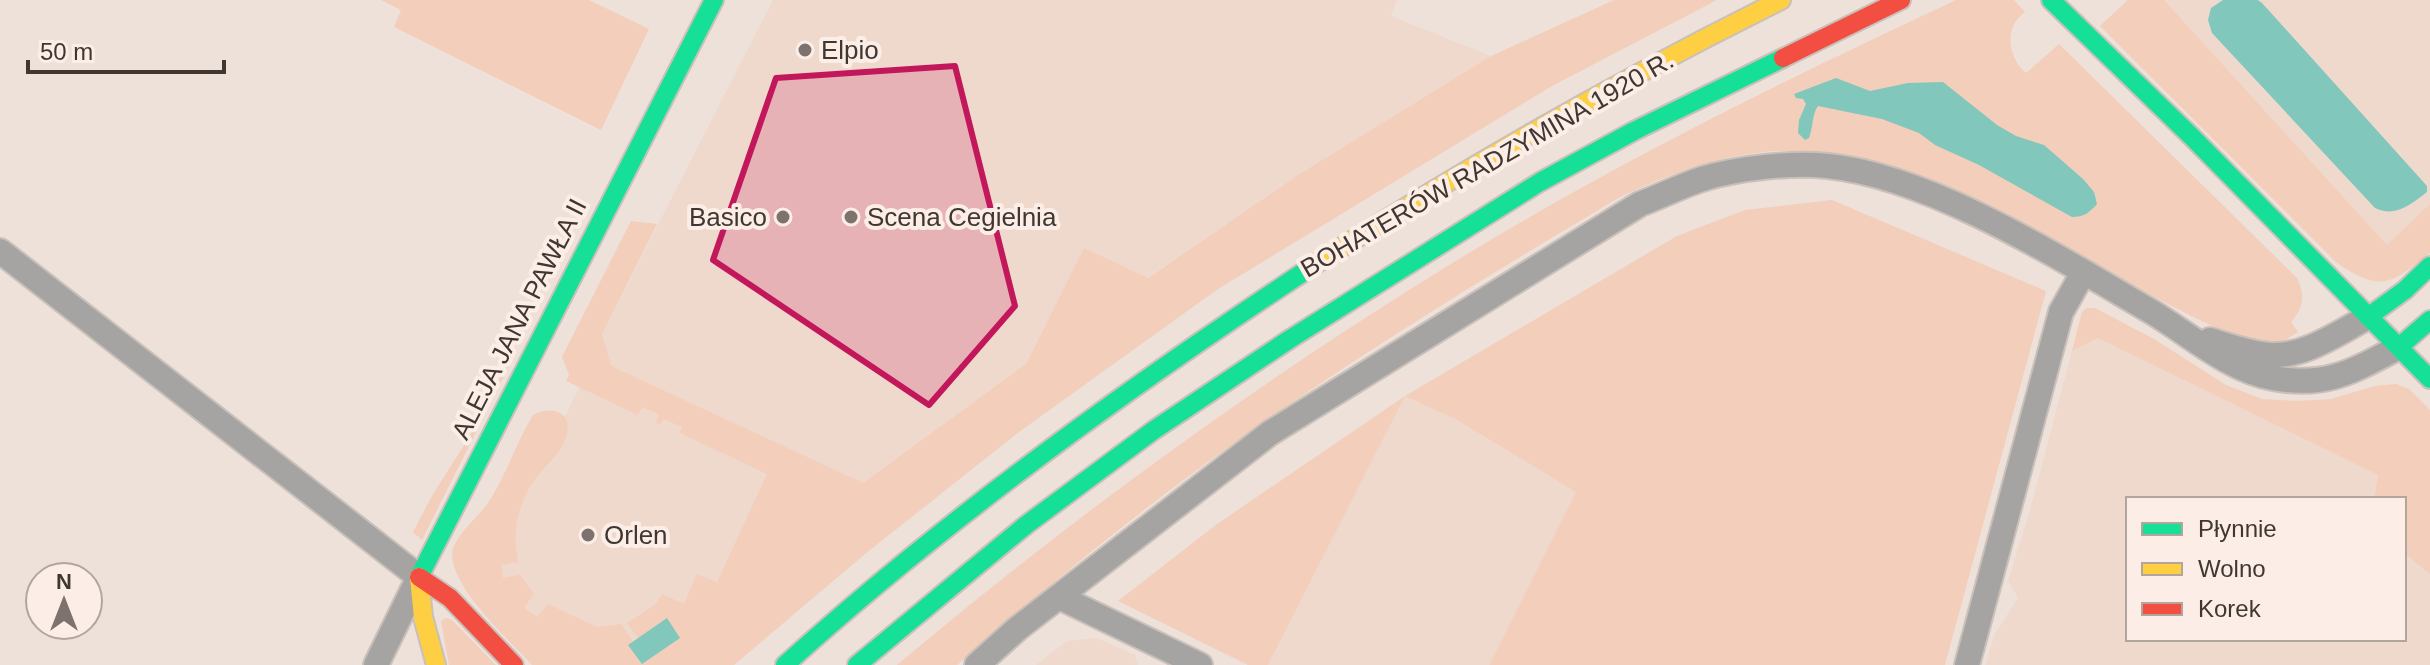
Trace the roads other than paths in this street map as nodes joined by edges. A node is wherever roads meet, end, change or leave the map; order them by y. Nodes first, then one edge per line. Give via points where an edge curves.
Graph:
1 (714, 0) edge
2 (1781, 0) edge
3 (1901, 0) edge
4 (2051, 0) edge
5 (0, 251) edge
6 (2430, 266) edge
7 (2083, 273) junction
8 (2368, 317) junction
9 (2430, 320) edge
10 (2188, 334) junction
11 (2399, 347) junction
12 (2430, 379) edge
13 (419, 577) junction
14 (1059, 597) junction
15 (779, 661) edge
16 (376, 665) edge
17 (436, 665) edge
18 (514, 665) edge
19 (857, 665) edge
20 (977, 665) edge
21 (1200, 665) edge
22 (1967, 665) edge

1 - 13 main road, ALEJA JANA PAWŁA II
2 - 15 main road, BOHATERÓW RADZYMINA 1920 R. via 1573,108 1293,278 993,493
3 - 19 main road, BOHATERÓW RADZYMINA 1920 R. via 1540,182 1290,339 1026,525
4 - 8 main road
5 - 13 street
6 - 8 main road
7 - 10 street
7 - 14 street via 1961,208 1904,184 1854,171 1800,165 1704,179 1640,204 1270,433
7 - 22 street via 2061,312
8 - 10 street via 2297,352 2273,355
8 - 11 main road
9 - 11 main road
10 - 11 street via 2239,369 2295,380 2346,375
11 - 12 main road
13 - 16 street, ALEJA JANA PAWŁA II
13 - 17 main road
13 - 18 main road via 450,598
14 - 20 street
14 - 21 street

